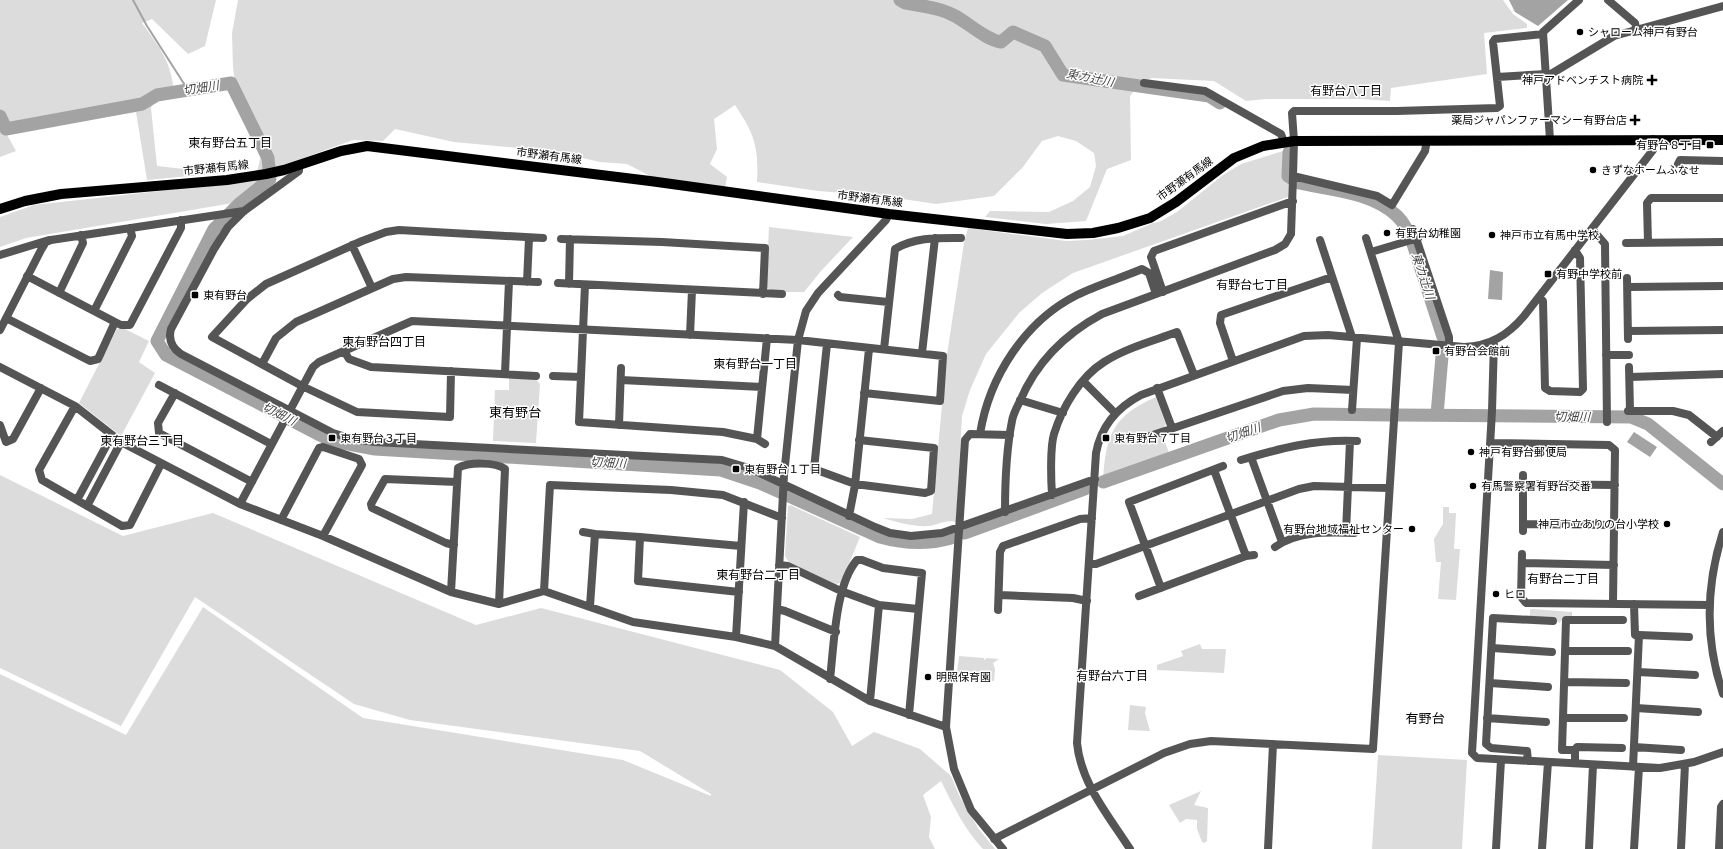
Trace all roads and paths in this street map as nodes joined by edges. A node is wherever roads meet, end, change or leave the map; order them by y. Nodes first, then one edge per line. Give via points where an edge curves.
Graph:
1 (1579, 0) edge
2 (1608, 0) edge
3 (1723, 6) edge
4 (1636, 28) junction
5 (1543, 34) junction
6 (1546, 75) junction
7 (1497, 77) junction
8 (1144, 83) dead end
9 (1653, 139) junction
10 (1427, 140) junction
11 (1550, 140) junction
12 (1723, 140) edge
13 (1289, 142) junction
14 (1723, 161) edge
15 (1678, 164) dead end
16 (299, 166) junction
17 (1293, 176) junction
18 (1723, 198) edge
19 (1293, 201) junction
20 (0, 209) edge
21 (244, 211) junction
22 (889, 214) junction
23 (182, 220) junction
24 (130, 228) junction
25 (1413, 229) dead end
26 (1592, 229) junction
27 (80, 235) junction
28 (530, 238) junction
29 (543, 238) dead end
30 (935, 238) junction
31 (961, 238) dead end
32 (1366, 238) dead end
33 (1418, 238) junction
34 (561, 239) dead end
35 (570, 239) junction
36 (51, 240) junction
37 (1320, 240) dead end
38 (1723, 242) edge
39 (1626, 243) dead end
40 (1648, 243) junction
41 (352, 245) junction
42 (1575, 250) junction
43 (1371, 252) junction
44 (0, 255) edge
45 (27, 276) junction
46 (1332, 277) junction
47 (1627, 278) dead end
48 (509, 281) junction
49 (527, 282) junction
50 (538, 282) dead end
51 (558, 283) dead end
52 (569, 284) junction
53 (585, 285) junction
54 (1723, 286) edge
55 (1629, 287) junction
56 (372, 288) junction
57 (692, 290) junction
58 (59, 293) junction
59 (1159, 293) junction
60 (763, 294) junction
61 (782, 294) dead end
62 (838, 295) dead end
63 (1539, 297) junction
64 (888, 302) junction
65 (94, 311) junction
66 (6, 318) junction
67 (115, 322) junction
68 (506, 326) junction
69 (0, 330) edge
70 (584, 330) junction
71 (1723, 330) edge
72 (690, 335) junction
73 (1354, 337) junction
74 (767, 338) junction
75 (798, 340) junction
76 (1494, 341) junction
77 (1399, 342) junction
78 (827, 344) junction
79 (1449, 346) junction
80 (869, 349) junction
81 (884, 349) junction
82 (344, 351) junction
83 (922, 353) junction
84 (1606, 355) junction
85 (1629, 355) dead end
86 (1233, 361) junction
87 (262, 364) junction
88 (1630, 367) dead end
89 (0, 368) edge
90 (621, 368) dead end
91 (451, 371) junction
92 (504, 373) junction
93 (1723, 374) edge
94 (1194, 375) junction
95 (536, 376) dead end
96 (553, 376) dead end
97 (582, 377) junction
98 (1630, 377) junction
99 (622, 380) junction
100 (1083, 381) junction
101 (159, 385) dead end
102 (302, 386) junction
103 (762, 387) junction
104 (41, 388) junction
105 (1157, 388) junction
106 (1353, 390) junction
107 (175, 393) junction
108 (864, 393) junction
109 (1020, 400) junction
110 (75, 406) junction
111 (1352, 410) dead end
112 (288, 411) junction
113 (1063, 413) junction
114 (1115, 414) junction
115 (1607, 419) dead end
116 (0, 424) edge
117 (619, 425) junction
118 (1172, 428) junction
119 (980, 434) junction
120 (112, 435) junction
121 (1010, 435) junction
122 (1717, 437) edge
123 (757, 439) junction
124 (1141, 439) dead end
125 (859, 440) junction
126 (121, 442) junction
127 (1490, 443) junction
128 (272, 444) junction
129 (765, 444) dead end
130 (1251, 457) junction
131 (1241, 460) dead end
132 (161, 464) junction
133 (1222, 466) dead end
134 (1214, 470) junction
135 (1523, 475) dead end
136 (1095, 480) junction
137 (252, 482) junction
138 (457, 482) junction
139 (784, 484) junction
140 (855, 484) junction
141 (1524, 484) junction
142 (1615, 485) junction
143 (1348, 487) junction
144 (1390, 488) junction
145 (1052, 495) junction
146 (77, 500) junction
147 (1267, 500) junction
148 (744, 502) junction
149 (240, 504) junction
150 (87, 506) junction
151 (1004, 512) junction
152 (1231, 514) junction
153 (850, 516) junction
154 (782, 518) junction
155 (1092, 518) junction
156 (281, 520) junction
157 (1614, 524) junction
158 (960, 528) junction
159 (583, 532) dead end
160 (1723, 532) edge
161 (595, 534) junction
162 (324, 536) junction
163 (640, 537) junction
164 (454, 545) junction
165 (741, 546) junction
166 (1145, 546) junction
167 (1522, 554) dead end
168 (1522, 563) junction
169 (1089, 564) junction
170 (779, 565) junction
171 (1614, 565) junction
172 (1161, 588) junction
173 (544, 591) junction
174 (841, 591) junction
175 (451, 592) junction
176 (739, 592) junction
177 (998, 595) junction
178 (1139, 596) dead end
179 (1087, 601) junction
180 (1613, 603) junction
181 (499, 604) junction
182 (1634, 604) junction
183 (878, 605) junction
184 (1710, 605) junction
185 (590, 606) junction
186 (918, 609) junction
187 (777, 610) junction
188 (998, 610) dead end
189 (1623, 620) dead end
190 (1553, 621) dead end
191 (836, 632) junction
192 (736, 637) junction
193 (1639, 637) junction
194 (1689, 637) dead end
195 (775, 646) junction
196 (1492, 648) junction
197 (1566, 651) junction
198 (1628, 651) dead end
199 (1552, 652) dead end
200 (1638, 672) junction
201 (1695, 675) dead end
202 (830, 679) junction
203 (1565, 682) junction
204 (1626, 683) dead end
205 (1490, 684) junction
206 (1548, 687) dead end
207 (1723, 694) edge
208 (870, 701) junction
209 (1636, 708) junction
210 (1698, 712) dead end
211 (909, 715) junction
212 (1488, 718) junction
213 (1563, 718) junction
214 (1624, 718) dead end
215 (1546, 722) dead end
216 (946, 727) junction
217 (1273, 744) junction
218 (1634, 747) junction
219 (1622, 748) dead end
220 (1575, 750) junction
221 (1681, 750) dead end
222 (1723, 752) edge
223 (1501, 760) junction
224 (1528, 761) junction
225 (1548, 762) junction
226 (1575, 763) junction
227 (1594, 764) junction
228 (1685, 764) junction
229 (1636, 767) junction
230 (1092, 790) junction
231 (1723, 804) edge
232 (994, 839) junction
233 (1003, 849) edge
234 (1130, 849) edge
235 (1268, 849) edge
236 (1496, 849) edge
237 (1542, 849) edge
238 (1589, 849) edge
239 (1634, 849) edge
240 (1681, 849) edge
241 (1719, 849) edge

1 - 5 street
2 - 4 street via 1635,23
3 - 4 street
4 - 6 street via 1614,36
5 - 6 street
5 - 7 street via 1495,39 1492,42
6 - 7 street
6 - 11 street
7 - 13 street via 1500,106 1497,108 1294,111
8 - 13 street via 1205,91 1281,134
9 - 11 main road, 市野瀬有馬線
9 - 12 main road, 市野瀬有馬線
9 - 26 street via 1653,150
10 - 11 main road, 市野瀬有馬線
10 - 13 main road, 市野瀬有馬線
10 - 17 street via 1425,152 1392,205 1377,196
13 - 17 street
13 - 22 main road, 市野瀬有馬線 via 1263,146 1234,158 1176,202 1150,218 1093,233 1054,233
14 - 15 street via 1680,160
16 - 20 main road, 市野瀬有馬線 via 270,174 227,180 61,194 31,199
16 - 21 street via 299,171
16 - 22 main road, 市野瀬有馬線 via 350,149 379,147
17 - 19 street
18 - 40 street via 1651,198 1647,203
19 - 59 street via 1291,234 1285,244
19 - 59 street via 1154,251 1151,257
21 - 23 street
21 - 112 street via 228,227 214,249 171,330 170,339 173,348 181,354
22 - 75 street via 818,293 806,311
23 - 24 street
23 - 67 street via 182,228 130,325
24 - 27 street
24 - 65 street via 132,236
25 - 33 street
26 - 42 street
26 - 84 street via 1605,244
27 - 36 street
27 - 58 street via 83,243
28 - 29 street
28 - 41 street via 397,230
28 - 49 street
30 - 31 street
30 - 64 street via 916,240 895,249
30 - 83 street
32 - 43 street
33 - 43 street
33 - 79 street via 1449,337
34 - 35 street
35 - 52 street
35 - 60 street via 765,248
36 - 44 street
36 - 45 street via 43,246
37 - 46 street
38 - 40 street
39 - 40 street
41 - 56 street
41 - 87 street via 266,284 212,337
42 - 63 street
42 - 63 street via 1580,258 1583,389 1580,392 1550,391 1545,388 1543,301
43 - 77 street
45 - 58 street
45 - 66 street
46 - 73 street
46 - 86 street via 1221,315 1220,323
47 - 55 street
48 - 49 street
48 - 56 street via 406,277 393,279
48 - 68 street
49 - 50 street
51 - 52 street
52 - 53 street
53 - 57 street
53 - 70 street
54 - 55 street
55 - 71 street via 1628,335
56 - 87 street via 285,329 276,338
57 - 60 street
57 - 72 street
58 - 65 street
59 - 109 street via 1082,324 1045,358 1026,386
59 - 119 street via 1149,273 1142,269 1077,295 1051,310 1025,336 1006,362 992,394
60 - 61 street
62 - 64 street
63 - 76 street via 1511,330
64 - 81 street
65 - 67 street
66 - 67 street via 90,361 98,359
66 - 69 street
68 - 70 street
68 - 82 street via 412,321
68 - 92 street
70 - 72 street
70 - 97 street
72 - 74 street
73 - 77 street
73 - 86 street via 1304,336
73 - 106 street
74 - 75 street
74 - 103 street
75 - 78 street
75 - 139 street
76 - 79 street via 1471,347
76 - 127 street
77 - 79 street
77 - 144 street
78 - 80 street
78 - 140 street via 814,469
80 - 81 street
80 - 108 street
81 - 83 street
82 - 91 street via 349,360 371,367
82 - 102 street via 319,362 313,367
83 - 108 street via 943,356 940,401
84 - 85 street
84 - 115 street
86 - 94 street
87 - 102 street
88 - 98 street
89 - 104 street
90 - 99 street
91 - 92 street
91 - 102 street via 450,417 357,412
92 - 95 street
93 - 98 street
94 - 100 street via 1177,332 1124,351 1103,362
94 - 105 street
96 - 97 street
97 - 117 street via 579,422
98 - 122 street via 1629,411 1673,411 1689,415
99 - 103 street
99 - 117 street
100 - 113 street
100 - 114 street
101 - 107 street
102 - 112 street
103 - 123 street
104 - 110 street
104 - 116 street via 13,439 6,442
105 - 114 street via 1131,400
105 - 118 street
106 - 111 street
106 - 118 street via 1308,388 1283,391
107 - 128 street
107 - 137 street via 158,423 159,432
108 - 125 street
109 - 113 street
109 - 121 street via 1012,420
110 - 120 street
110 - 146 street via 39,470 42,480
112 - 128 street
112 - 139 street via 333,433 358,440 709,459 737,464
113 - 145 street via 1054,435
114 - 136 street via 1104,429 1099,442
117 - 123 street via 723,432
118 - 124 street
119 - 121 street
119 - 158 street via 970,434 965,440
120 - 126 street
120 - 146 street
121 - 151 street
123 - 129 street
125 - 140 street
125 - 140 street via 934,448 930,490 925,493
126 - 132 street
126 - 150 street
127 - 142 street via 1609,445 1615,450
127 - 223 street via 1472,753 1477,758
128 - 137 street
130 - 131 street
130 - 143 street via 1310,442 1354,441
130 - 147 street
132 - 149 street
132 - 150 street via 130,525 122,526
133 - 134 street
134 - 152 street
134 - 166 street via 1129,502
135 - 141 street
136 - 145 street
136 - 155 street
137 - 149 street
138 - 164 street
138 - 164 street via 384,479 371,504 372,508
138 - 181 street via 458,468 465,464 500,465 505,470
139 - 153 street
139 - 154 street
140 - 153 street
141 - 142 street
141 - 157 street via 1524,528
142 - 157 street
143 - 144 street
143 - 147 street via 1314,486
143 - 147 street via 1350,533 1326,531 1279,545
144 - 217 street via 1373,749
145 - 151 street
146 - 150 street
147 - 152 street
148 - 154 street
148 - 165 street
148 - 173 street via 723,495 671,490 550,485
149 - 156 street
151 - 158 street
152 - 166 street
152 - 172 street via 1250,555
153 - 158 street via 883,530 911,536 930,536
154 - 170 street
155 - 169 street
155 - 177 street via 1080,519 1004,546 1000,552
156 - 162 street
156 - 162 street via 319,448 359,458 362,465
157 - 171 street
158 - 216 street
159 - 161 street
160 - 184 street via 1714,564
161 - 163 street
161 - 185 street
162 - 175 street
163 - 165 street
163 - 176 street via 638,581
164 - 175 street
165 - 176 street
166 - 169 street via 1096,564
166 - 172 street
167 - 168 street
168 - 171 street
168 - 180 street via 1521,597 1526,603
169 - 179 street
170 - 174 street via 788,566
170 - 187 street
171 - 180 street
172 - 178 street
173 - 181 street
173 - 185 street
174 - 183 street
174 - 186 street via 852,565 857,560 883,568 922,573
174 - 191 street
175 - 181 street
176 - 192 street
177 - 179 street via 1073,598
177 - 188 street
179 - 230 street via 1077,743 1083,773
180 - 182 street
182 - 184 street
182 - 193 street via 1634,630 1635,635
183 - 186 street
183 - 208 street
184 - 207 street via 1711,644
185 - 192 street via 633,622
186 - 211 street
187 - 191 street
187 - 195 street
189 - 197 street via 1566,620
190 - 196 street via 1493,618
191 - 202 street
192 - 195 street
193 - 194 street
193 - 200 street
195 - 202 street
196 - 199 street
196 - 205 street
197 - 198 street
197 - 203 street
200 - 201 street
200 - 209 street
202 - 208 street
203 - 204 street
203 - 213 street
205 - 206 street
205 - 212 street
208 - 211 street
209 - 210 street
209 - 218 street
211 - 216 street
212 - 215 street
212 - 224 street via 1486,744 1491,748 1527,751
213 - 214 street
213 - 220 street via 1562,750
216 - 232 street via 954,769 972,810
217 - 230 street via 1211,741 1190,744 1164,753
217 - 235 street
218 - 221 street
218 - 229 street
219 - 220 street via 1577,747
220 - 226 street
222 - 228 street
223 - 224 street
223 - 236 street
224 - 225 street
225 - 226 street
225 - 237 street
226 - 227 street
227 - 229 street
227 - 238 street
228 - 229 street via 1660,768
228 - 240 street
229 - 239 street
230 - 232 street
230 - 234 street
231 - 241 street
232 - 233 street

